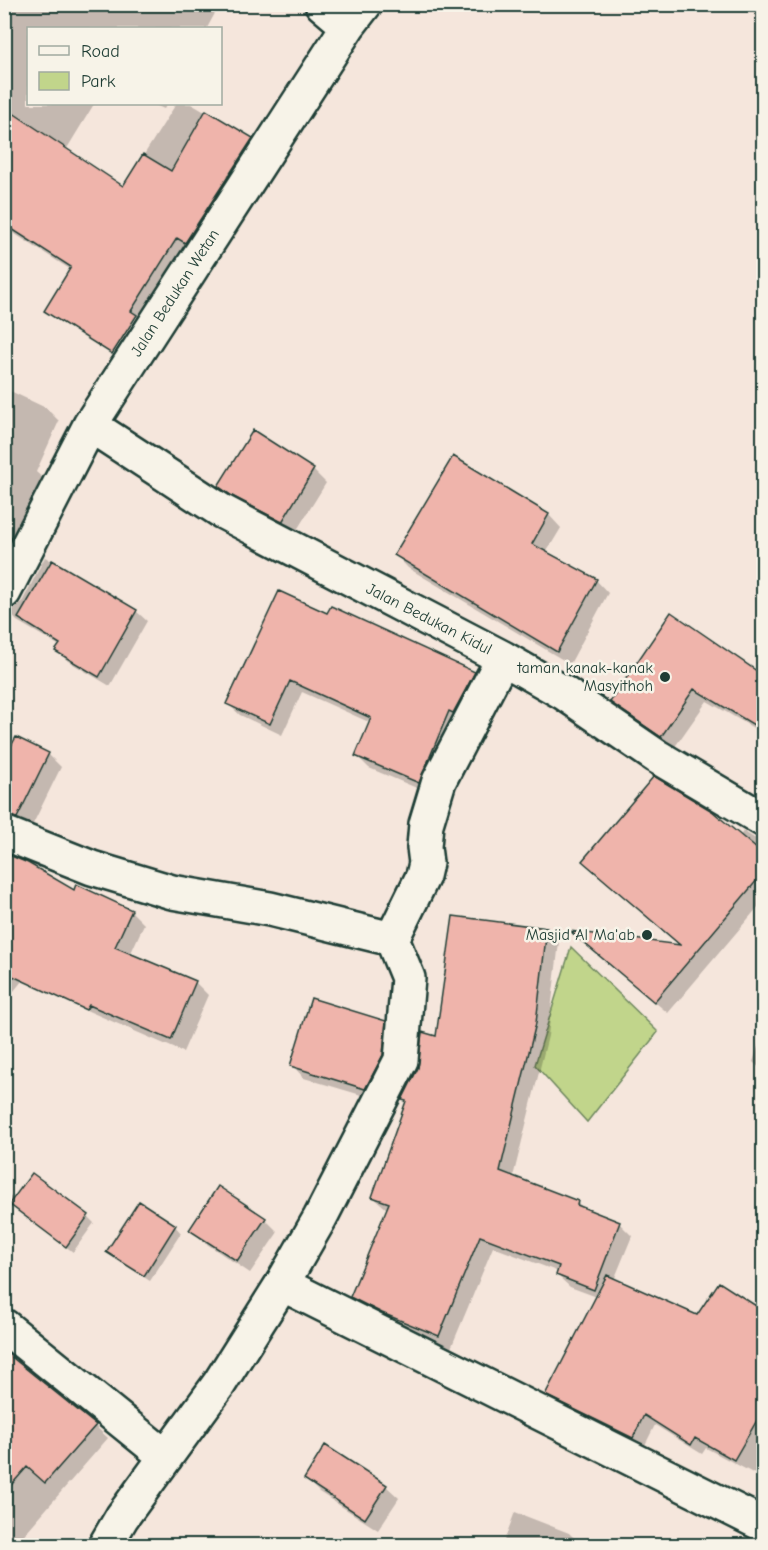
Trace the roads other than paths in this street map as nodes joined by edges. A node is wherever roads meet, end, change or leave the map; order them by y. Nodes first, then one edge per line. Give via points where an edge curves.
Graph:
1 (322, 4) edge
2 (357, 15) edge
3 (90, 424) junction
4 (4, 592) edge
5 (503, 658) junction
6 (764, 820) edge
7 (4, 833) edge
8 (392, 939) junction
9 (282, 1284) junction
10 (4, 1326) edge
11 (166, 1457) junction
12 (764, 1525) edge
13 (105, 1545) edge

1 - 2 street
2 - 3 street, Jalan Bedukan Wetan
3 - 4 street, Jalan Bedukan Wetan
3 - 5 street, Jalan Bedukan Kidul via 223,512
5 - 6 street, Jalan Bedukan Kidul
5 - 8 street via 439,781 426,824 423,876
7 - 8 street via 92,868 172,891 270,909
8 - 9 street via 408,978 401,1060
9 - 11 street via 219,1384
9 - 12 street
10 - 11 street
11 - 13 street

